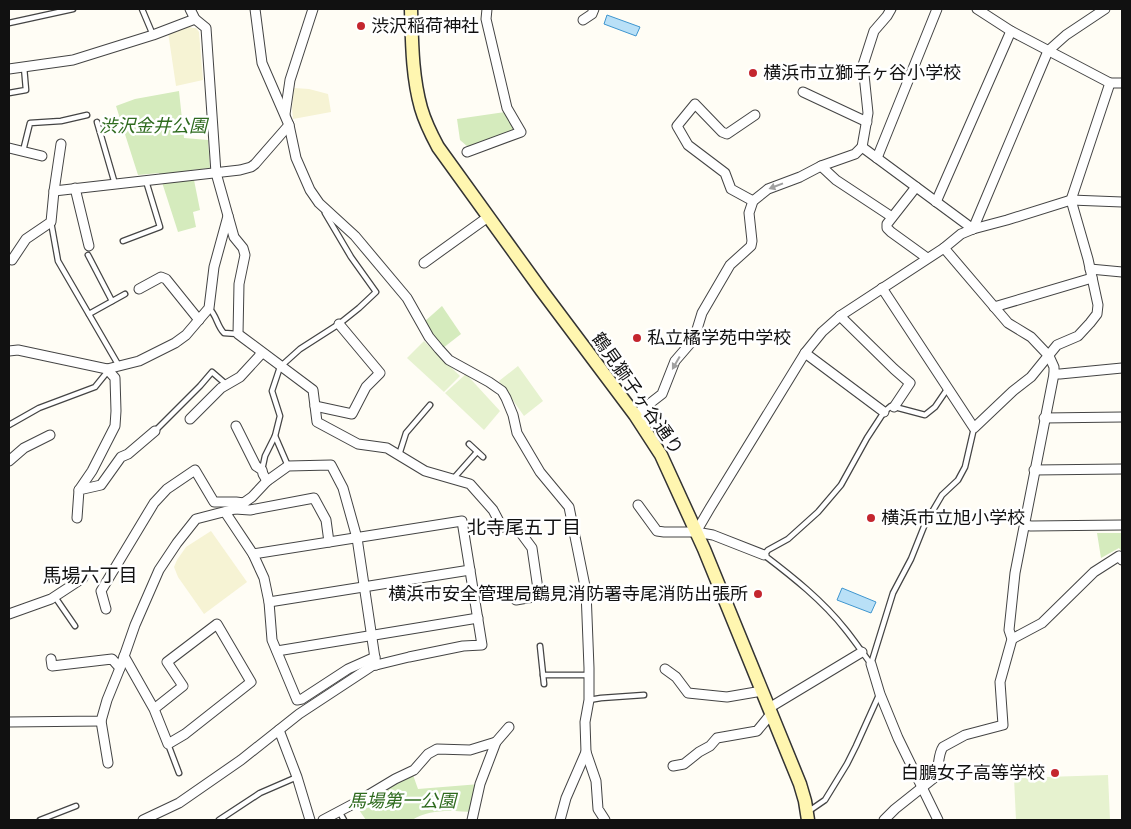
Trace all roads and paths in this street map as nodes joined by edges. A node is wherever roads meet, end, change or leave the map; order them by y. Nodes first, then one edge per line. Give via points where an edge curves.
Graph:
1 (73, 9) edge
2 (142, 9) edge
3 (190, 9) edge
4 (255, 9) edge
5 (309, 9) edge
6 (313, 9) edge
7 (411, 9) edge
8 (487, 9) edge
9 (594, 9) edge
10 (891, 9) edge
11 (937, 9) edge
12 (977, 9) edge
13 (1105, 9) edge
14 (195, 19) junction
15 (583, 20) dead end
16 (9, 23) edge
17 (1011, 31) junction
18 (153, 35) junction
19 (304, 39) junction
20 (1048, 51) junction
21 (24, 66) junction
22 (9, 69) edge
23 (1110, 83) junction
24 (1122, 83) edge
25 (802, 92) dead end
26 (9, 93) edge
27 (285, 114) junction
28 (87, 115) dead end
29 (755, 116) dead end
30 (97, 122) dead end
31 (867, 122) junction
32 (290, 125) junction
33 (61, 144) dead end
34 (862, 147) junction
35 (9, 148) edge
36 (23, 151) junction
37 (467, 152) dead end
38 (42, 156) dead end
39 (877, 158) junction
40 (821, 166) junction
41 (216, 173) junction
42 (146, 180) junction
43 (115, 184) junction
44 (916, 186) junction
45 (75, 188) junction
46 (54, 191) junction
47 (1071, 200) junction
48 (753, 201) junction
49 (936, 202) junction
50 (1122, 202) edge
51 (319, 203) junction
52 (228, 216) junction
53 (488, 217) junction
54 (892, 217) junction
55 (51, 222) junction
56 (973, 229) junction
57 (123, 241) dead end
58 (944, 248) junction
59 (89, 251) joint
60 (927, 258) junction
61 (9, 259) edge
62 (424, 263) dead end
63 (1122, 272) edge
64 (1091, 274) junction
65 (882, 288) junction
66 (140, 289) dead end
67 (126, 294) dead end
68 (112, 301) junction
69 (994, 307) junction
70 (209, 308) junction
71 (89, 314) junction
72 (840, 316) junction
73 (199, 320) junction
74 (339, 324) junction
75 (238, 334) junction
76 (9, 351) edge
77 (262, 353) junction
78 (805, 353) junction
79 (1048, 356) junction
80 (119, 366) junction
81 (280, 367) junction
82 (1122, 368) edge
83 (108, 370) junction
84 (1054, 374) junction
85 (226, 385) junction
86 (948, 388) junction
87 (430, 405) dead end
88 (315, 406) junction
89 (894, 407) junction
90 (884, 412) junction
91 (635, 415) junction
92 (1122, 417) edge
93 (1044, 418) junction
94 (190, 419) dead end
95 (9, 425) edge
96 (236, 426) dead end
97 (974, 428) junction
98 (155, 431) joint
99 (50, 435) dead end
100 (275, 436) junction
101 (469, 444) dead end
102 (477, 452) junction
103 (399, 455) junction
104 (483, 458) dead end
105 (9, 461) edge
106 (288, 466) junction
107 (1122, 469) edge
108 (262, 470) junction
109 (1034, 470) junction
110 (453, 479) junction
111 (267, 481) junction
112 (79, 490) junction
113 (244, 503) junction
114 (638, 505) dead end
115 (235, 509) junction
116 (224, 512) junction
117 (76, 518) dead end
118 (1025, 525) junction
119 (1122, 525) edge
120 (696, 532) junction
121 (356, 538) junction
122 (329, 542) junction
123 (254, 554) junction
124 (764, 555) junction
125 (1122, 560) edge
126 (470, 570) junction
127 (82, 578) dead end
128 (364, 586) junction
129 (586, 591) junction
130 (539, 596) junction
131 (55, 597) junction
132 (516, 600) dead end
133 (269, 602) junction
134 (106, 609) dead end
135 (9, 614) edge
136 (478, 618) junction
137 (75, 626) dead end
138 (372, 635) junction
139 (1012, 639) junction
140 (540, 646) dead end
141 (277, 651) junction
142 (862, 652) junction
143 (124, 656) junction
144 (51, 659) dead end
145 (376, 661) junction
146 (871, 664) junction
147 (120, 668) junction
148 (665, 669) dead end
149 (543, 675) junction
150 (589, 675) junction
151 (544, 684) dead end
152 (762, 691) junction
153 (880, 694) junction
154 (644, 695) dead end
155 (589, 700) junction
156 (154, 710) junction
157 (770, 711) junction
158 (101, 721) junction
159 (9, 722) edge
160 (509, 727) dead end
161 (279, 730) junction
162 (496, 742) junction
163 (168, 744) junction
164 (586, 752) junction
165 (108, 763) dead end
166 (673, 766) dead end
167 (179, 773) dead end
168 (297, 777) junction
169 (922, 787) junction
170 (76, 806) dead end
171 (339, 811) junction
172 (808, 816) edge
173 (40, 820) edge
174 (143, 820) edge
175 (219, 820) edge
176 (310, 820) edge
177 (323, 820) edge
178 (344, 820) edge
179 (472, 820) edge
180 (560, 820) edge
181 (605, 820) edge
182 (884, 820) edge
183 (938, 820) edge

1 - 16 lane
2 - 18 lane
3 - 14 street
4 - 27 street via 262,63
5 - 19 lane
6 - 19 street
7 - 53 street, 鶴見獅子ヶ谷通り via 413,64 424,115 438,147
8 - 37 street via 486,19 507,108 521,132
9 - 15 street
10 - 31 street via 874,32 863,65
11 - 39 street
12 - 17 street
13 - 20 street
14 - 18 street
14 - 41 street via 206,28
17 - 20 street
17 - 49 street
18 - 21 street via 72,60
19 - 27 street via 290,80
20 - 23 street
20 - 56 street
21 - 22 street
21 - 26 lane via 26,90
23 - 24 street
23 - 47 street
25 - 31 street
27 - 32 street
28 - 36 lane via 30,123
29 - 48 street via 727,134 695,104 677,126 688,145 725,173 731,189
30 - 43 lane
31 - 34 street
32 - 41 street via 256,164
32 - 51 street via 296,158
33 - 46 street
34 - 39 street
34 - 40 street via 855,154
35 - 36 street
36 - 38 street
39 - 44 street
40 -> 48 street via 768,189
40 - 54 street via 836,180
41 - 42 street
41 - 52 street
42 - 43 street
42 - 57 lane via 160,227
43 - 45 street
44 - 49 street
44 - 54 street
45 - 46 street
45 - 59 street
46 - 55 street
47 - 50 street
47 - 56 street
47 - 64 street
48 -> 91 street via 751,246 730,265 702,313 694,339 675,361 662,394
49 - 56 street
51 - 74 lane via 376,292
51 - 129 street via 355,236 407,298 438,349 449,360 502,391 513,414 516,432 540,472 569,507
52 - 70 street via 214,266
52 - 75 street via 234,237 245,256 239,284
53 - 62 street
53 - 91 street, 鶴見獅子ヶ谷通り
54 - 60 street via 887,228
55 - 61 street via 26,238 12,260
55 - 71 lane via 58,261
56 - 58 street
58 - 60 street
58 - 69 street
59 - 68 lane
60 - 65 street
63 - 64 street
64 - 69 street
64 - 79 street via 1097,314 1078,336 1057,345
65 - 72 street
65 - 86 street
66 - 73 street via 161,277 166,279
67 - 68 lane
68 - 71 lane
69 - 79 street via 1008,323 1031,336
70 - 73 street
70 - 75 lane via 224,333
71 - 80 lane
72 - 78 street
72 - 89 street via 910,383
73 - 80 street via 175,343 139,361
74 - 81 lane via 300,349
74 - 88 street via 380,373 366,387 352,414
75 - 77 street
76 - 83 street via 18,350
77 - 81 street
77 - 85 street via 240,377
78 - 90 street
78 - 120 street
79 - 84 street
79 - 97 street via 1031,377
80 - 83 street
81 - 88 street via 313,390
81 - 100 lane via 272,391 280,416
82 - 84 street
83 - 95 lane via 95,387 39,408
83 - 112 street via 115,378 115,426
84 - 93 street
85 - 94 street
85 - 98 lane via 212,372
86 - 89 lane via 935,408 925,415
86 - 97 street
87 - 103 lane via 406,433
88 - 103 street via 317,422 358,444 387,448
89 - 90 lane
90 - 124 lane via 841,485 818,512
91 - 120 street, 鶴見獅子ヶ谷通り via 661,455
92 - 93 street
93 - 109 street
96 - 108 street via 256,466
97 - 146 lane via 965,468 942,495 925,524 893,593
98 - 112 street via 121,457 102,485
99 - 105 street via 24,448
100 - 106 lane
100 - 108 lane
101 - 102 lane
102 - 104 lane
102 - 110 lane
103 - 110 street via 425,471
106 - 111 street
106 - 121 street via 331,465 344,488
107 - 109 street
108 - 111 street
109 - 118 street
110 - 130 street via 470,484 493,510 502,527 515,525 532,548
111 - 113 street
112 - 117 street
113 - 115 street
113 - 134 street via 214,502 195,470 167,489 154,502 101,591
114 - 120 street via 657,531
115 - 116 street
115 - 122 street via 250,510 314,498 326,520
116 - 123 street
116 - 143 street via 196,519 177,543 159,570
118 - 119 street
118 - 139 street via 1015,574
120 - 124 street via 713,535
120 - 152 street, 鶴見獅子ヶ谷通り
121 - 122 street
121 - 126 street via 462,520
121 - 128 street
122 - 123 street
123 - 133 street
124 - 142 lane via 834,616
125 - 139 street via 1119,556 1094,572 1042,623
126 - 128 street
126 - 136 street
127 - 131 street
128 - 133 street
128 - 138 street
129 - 130 street
129 - 150 street
130 - 132 street
131 - 135 street
131 - 137 lane
133 - 141 street via 272,640
136 - 138 street
136 - 145 street via 482,645
138 - 141 street
138 - 145 street
139 - 169 street via 1000,682 1004,725 965,735 942,746 937,774
140 - 149 lane
141 - 145 street via 298,700 348,668
142 - 146 lane
142 - 157 street
143 - 147 street
143 - 156 street
144 - 147 street via 52,666 112,659
145 - 161 street
146 - 153 street
147 - 158 street
148 - 152 street via 676,676 688,694 727,697
149 - 150 lane
149 - 151 lane
150 - 155 street
152 - 157 street, 鶴見獅子ヶ谷通り
153 - 169 street
153 - 172 lane via 847,764 825,800
154 - 155 lane
155 - 164 street via 585,722
156 - 163 street
156 - 163 street via 183,686 167,662 218,624 251,682
157 - 166 street via 757,731 717,738 684,764
157 - 172 street, 鶴見獅子ヶ谷通り via 800,784
158 - 159 street
158 - 165 street
160 - 162 street
161 - 168 street
161 - 174 street via 179,803
162 - 171 street via 470,750 437,749 414,770
162 - 179 street via 480,784
163 - 167 lane
164 - 180 street
164 - 181 street via 596,780 598,809
168 - 175 lane via 260,793
168 - 176 street
169 - 182 street
169 - 183 street
170 - 173 lane
171 - 177 street
171 - 178 lane

